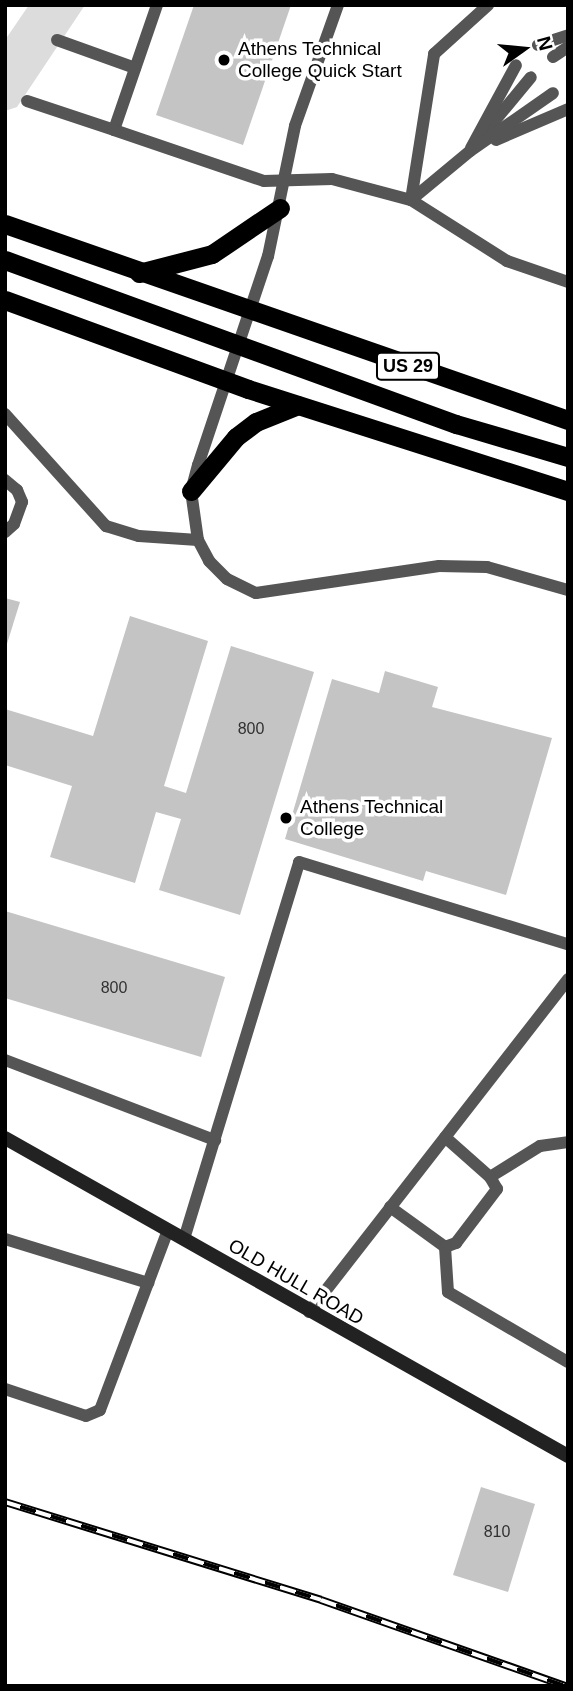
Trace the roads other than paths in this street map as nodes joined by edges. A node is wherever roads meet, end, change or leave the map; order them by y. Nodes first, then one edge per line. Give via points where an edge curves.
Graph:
1 (157, 5) edge
2 (338, 5) edge
3 (488, 5) edge
4 (568, 35) edge
5 (57, 40) dead end
6 (538, 45) dead end
7 (568, 47) edge
8 (553, 57) dead end
9 (516, 65) dead end
10 (135, 68) junction
11 (531, 77) dead end
12 (553, 93) dead end
13 (27, 101) dead end
14 (568, 108) edge
15 (114, 130) junction
16 (470, 151) junction
17 (287, 180) junction
18 (411, 200) junction
19 (280, 208) junction
20 (5, 224) edge
21 (5, 260) edge
22 (139, 273) junction
23 (568, 282) edge
24 (5, 300) edge
25 (249, 312) junction
26 (237, 344) junction
27 (225, 380) junction
28 (298, 405) junction
29 (5, 414) edge
30 (568, 420) edge
31 (568, 457) edge
32 (5, 480) edge
33 (191, 491) junction
34 (568, 491) edge
35 (5, 532) edge
36 (198, 540) junction
37 (568, 590) edge
38 (568, 944) edge
39 (568, 979) edge
40 (5, 1060) edge
41 (444, 1137) junction
42 (5, 1138) edge
43 (215, 1140) junction
44 (568, 1142) edge
45 (490, 1177) junction
46 (390, 1207) junction
47 (168, 1230) junction
48 (5, 1239) edge
49 (184, 1239) junction
50 (444, 1247) junction
51 (148, 1283) junction
52 (309, 1312) junction
53 (568, 1362) edge
54 (5, 1389) edge
55 (568, 1456) edge

1 - 10 lane
2 - 17 lane via 295,126
3 - 18 lane via 434,54
4 - 6 lane
5 - 10 lane
7 - 8 lane
9 - 16 lane
10 - 15 lane
11 - 16 lane
12 - 16 lane
13 - 15 lane
14 - 16 lane
15 - 17 lane via 264,181
16 - 18 lane
17 - 18 lane via 332,178
17 - 19 lane
18 - 23 lane via 507,261
19 - 22 highway via 212,254
19 - 25 lane
20 - 22 highway, US 29
21 - 26 highway
22 - 25 highway, US 29
24 - 27 highway
25 - 26 lane
25 - 30 highway, US 29
26 - 27 lane
26 - 31 highway via 456,424
27 - 28 highway
27 - 33 lane
28 - 33 highway via 256,422 236,437
28 - 34 highway
29 - 36 lane via 106,526 138,536
32 - 35 lane via 18,490 22,502 14,524
33 - 36 lane
36 - 37 lane via 209,561 227,579 256,593 439,566 487,567
38 - 43 lane via 299,862
39 - 41 lane
40 - 43 lane
41 - 45 lane
41 - 46 lane
42 - 47 main road, OLD HULL ROAD
43 - 49 lane
44 - 45 lane via 540,1146
45 - 50 lane via 497,1189 456,1243
46 - 50 lane
46 - 52 lane
47 - 49 main road, OLD HULL ROAD
47 - 51 lane
48 - 51 lane
49 - 52 main road, OLD HULL ROAD
50 - 53 lane via 448,1292
51 - 54 lane via 100,1410 86,1416
52 - 55 main road, OLD HULL ROAD

